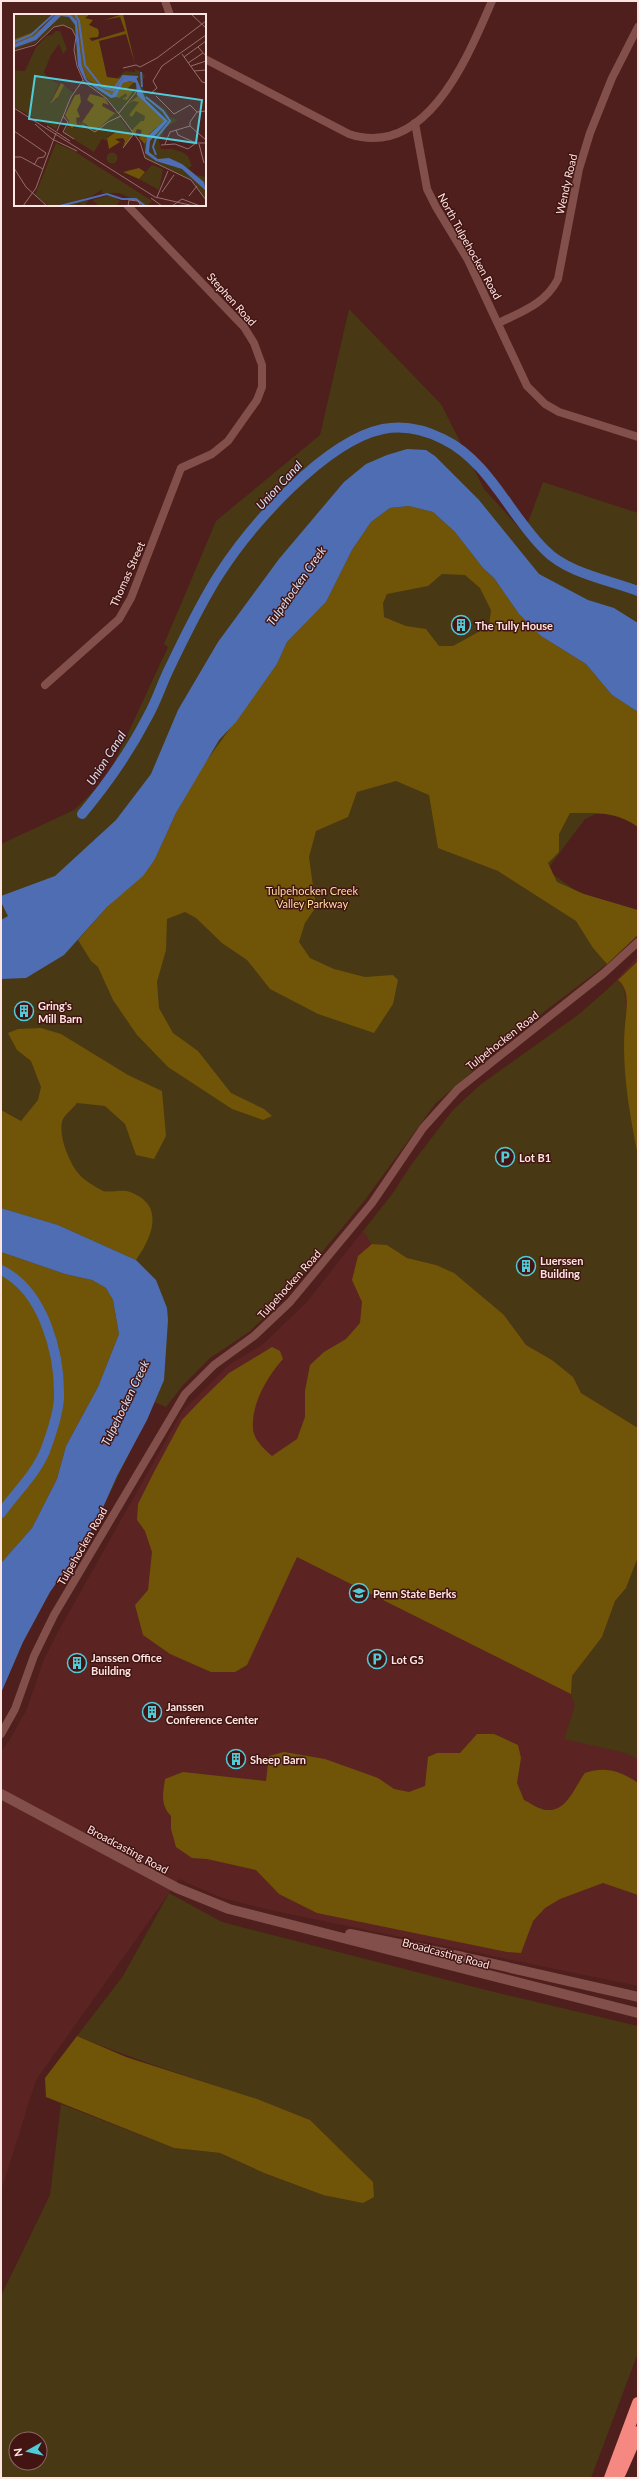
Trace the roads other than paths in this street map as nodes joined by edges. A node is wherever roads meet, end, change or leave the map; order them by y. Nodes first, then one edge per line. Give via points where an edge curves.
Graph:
1 (165, 1) edge
2 (492, 1) edge
3 (170, 14) edge
4 (638, 27) edge
5 (206, 60) edge
6 (415, 124) junction
7 (128, 206) edge
8 (499, 322) junction
9 (638, 437) edge
10 (181, 468) joint
11 (45, 685) dead end
12 (638, 942) edge
13 (1, 1734) edge
14 (1, 1794) edge
15 (248, 1914) junction
16 (638, 1997) edge
17 (638, 2013) edge
18 (638, 2403) edge
19 (638, 2432) edge
20 (610, 2478) edge
21 (618, 2478) edge

1 - 3 street
2 - 6 street via 459,71 442,97
4 - 8 street, Wendy Road via 612,78 590,133 579,169 558,279 552,292 542,301
5 - 6 street via 355,136 386,138
6 - 8 street, North Tulpehocken Road via 427,189 468,260
7 - 10 street, Stephen Road via 244,327 254,343 262,365 262,388 257,400 228,441 212,454
8 - 9 street, North Tulpehocken Road via 527,386 545,404 559,412
10 - 11 street, Thomas Street via 131,598 119,619
12 - 13 street, Tulpehocken Road via 604,973 458,1090 423,1128 372,1203 290,1302 260,1331 214,1365 185,1394 54,1615 34,1656 15,1709
14 - 15 street, Broadcasting Road via 177,1888 206,1901
15 - 16 street, Broadcasting Road via 463,1957
15 - 17 street, Broadcasting Road
18 - 20 highway
19 - 21 highway

